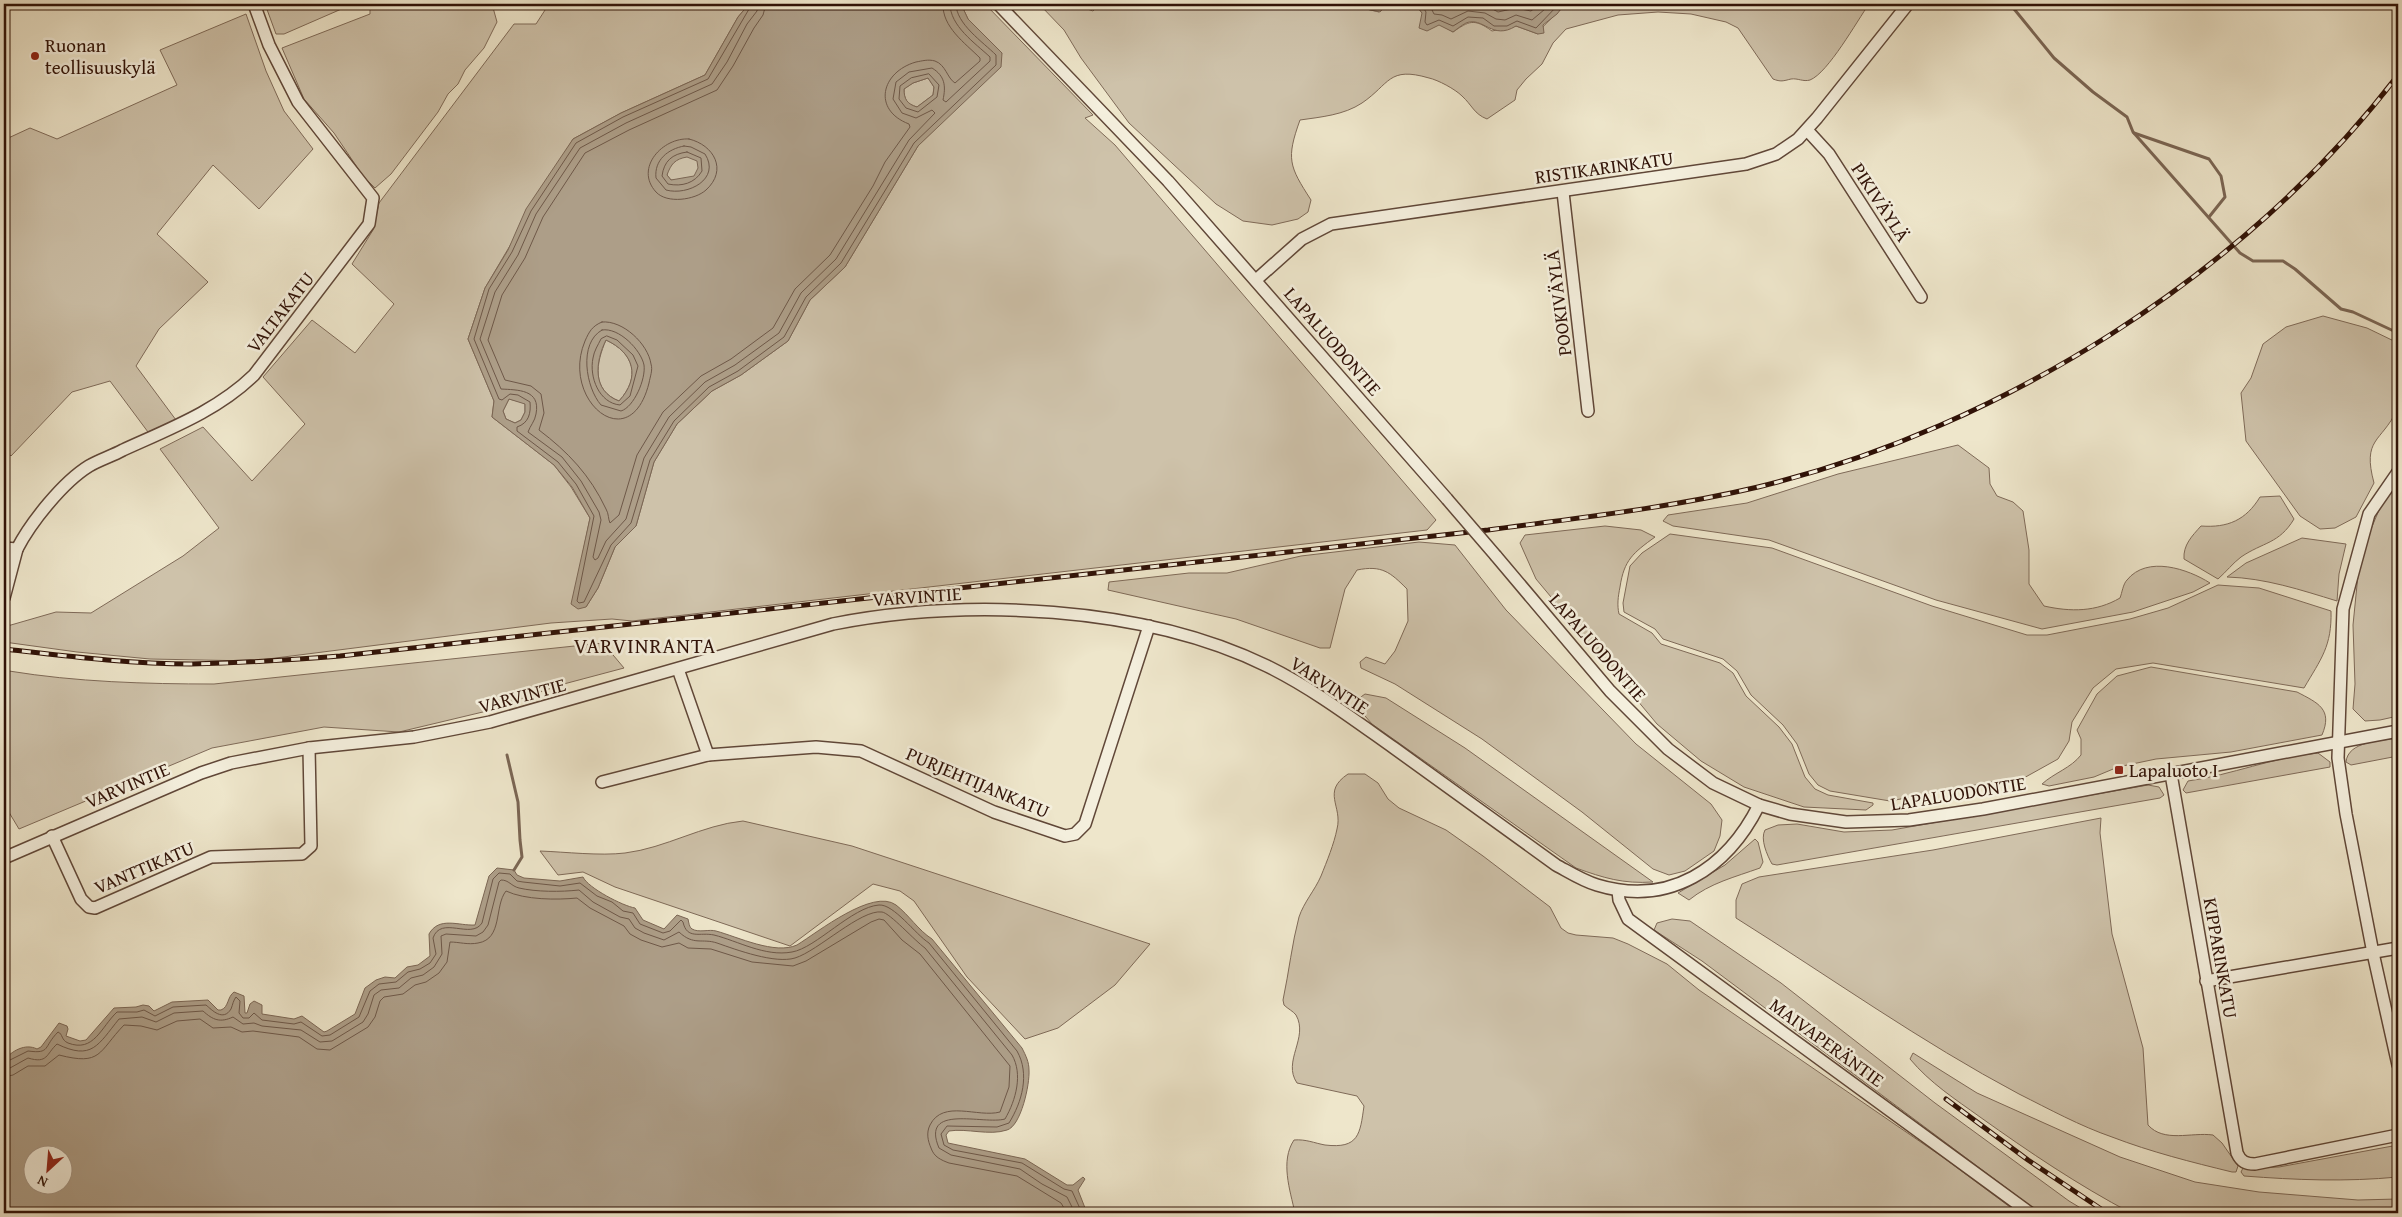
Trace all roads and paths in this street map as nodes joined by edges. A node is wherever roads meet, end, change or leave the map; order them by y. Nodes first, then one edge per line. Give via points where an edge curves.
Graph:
1 (254, 4) edge
2 (998, 4) edge
3 (1908, 4) edge
4 (1807, 130) junction
5 (1563, 192) junction
6 (1256, 280) junction
7 (1921, 297) dead end
8 (1588, 411) dead end
9 (2398, 472) edge
10 (4, 548) edge
11 (17, 549) junction
12 (4, 598) edge
13 (1149, 626) junction
14 (678, 668) junction
15 (2398, 731) edge
16 (2338, 742) junction
17 (309, 748) junction
18 (708, 755) junction
19 (2171, 774) junction
20 (602, 782) dead end
21 (1759, 805) junction
22 (52, 836) junction
23 (4, 858) edge
24 (1618, 890) junction
25 (2398, 948) edge
26 (2373, 952) junction
27 (2206, 981) junction
28 (2398, 1065) edge
29 (2398, 1135) edge
30 (2030, 1213) edge

1 - 11 street, VALTAKATU via 269,45 298,102 373,198 370,224 254,375 237,391 206,411 88,467 49,502
2 - 6 street, LAPALUODONTIE via 1168,182
3 - 4 street, RISTIKARINKATU
4 - 5 street, RISTIKARINKATU via 1776,154 1746,164
4 - 7 street, PIKIVÄYLÄ via 1828,154
5 - 6 street, RISTIKARINKATU via 1332,224 1302,239
5 - 8 street, POOKIVÄYLÄ
6 - 21 street, LAPALUODONTIE, bridge via 1610,691 1657,739 1706,778
9 - 16 street via 2369,514 2343,609
10 - 11 street
11 - 12 street, VALTAKATU
13 - 14 street, VARVINTIE via 1013,611 932,610 832,624
13 - 18 street, PURJEHTIJANKATU via 1085,824 1071,836 1011,819 861,752 816,747
13 - 24 street, VARVINTIE via 1200,638 1269,666 1337,708 1556,866 1595,885
14 - 17 street, VARVINTIE via 539,710 472,726 414,737
14 - 18 street
15 - 16 street, LAPALUODONTIE
16 - 19 street, LAPALUODONTIE
16 - 26 street via 2340,778
17 - 22 street, VARVINTIE via 201,773
17 - 22 street, VANTTIKATU via 311,846 302,854 211,857 95,908 81,899
18 - 20 street, PURJEHTIJANKATU
19 - 21 street, LAPALUODONTIE via 1983,808 1878,823 1814,818
19 - 27 street, KIPPARINKATU
21 - 24 street, VARVINTIE via 1736,842 1721,858 1693,877 1655,890
22 - 23 street, VARVINTIE
24 - 30 street, MAIVAPERÄNTIE via 1628,919
25 - 26 street
26 - 27 street
26 - 28 street
27 - 29 street, KIPPARINKATU via 2236,1148 2242,1161 2255,1164

